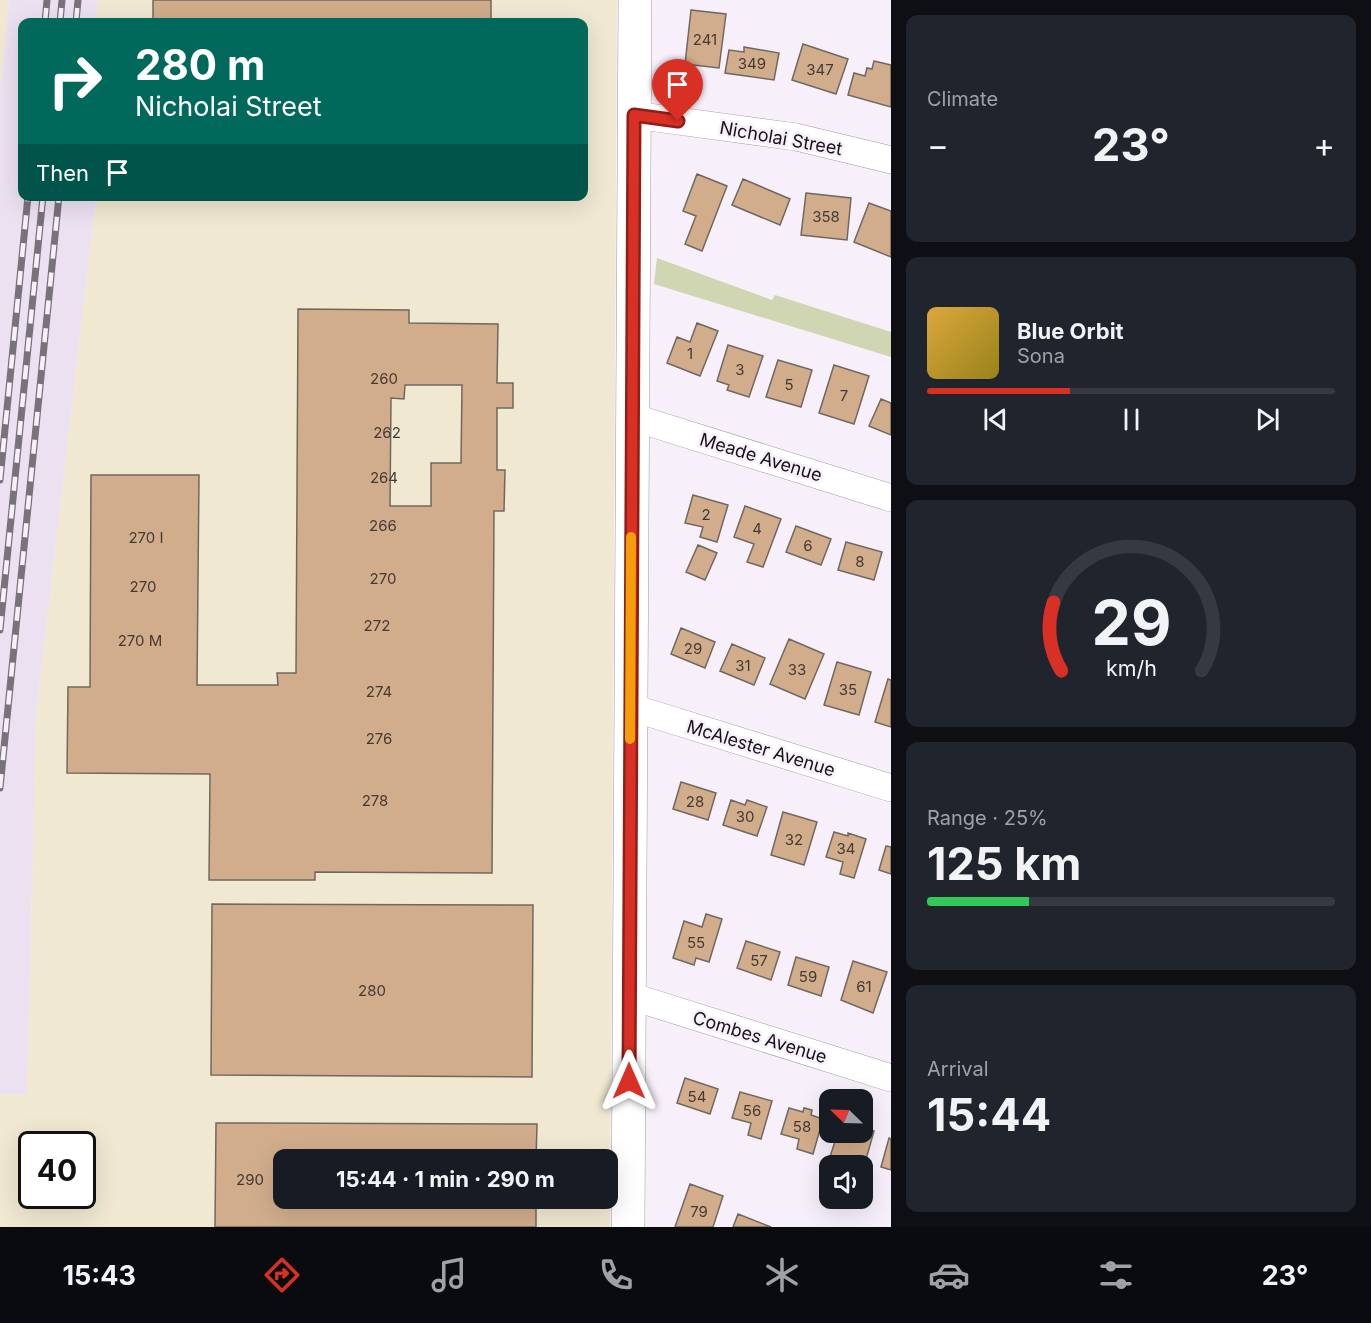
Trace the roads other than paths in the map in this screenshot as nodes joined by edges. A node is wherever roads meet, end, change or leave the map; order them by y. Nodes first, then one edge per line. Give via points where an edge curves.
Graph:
1 (635, 0) edge
2 (634, 115) junction
3 (891, 159) edge
4 (632, 417) junction
5 (891, 498) edge
6 (630, 707) junction
7 (891, 788) edge
8 (630, 996) junction
9 (891, 1078) edge
10 (628, 1227) edge

1 - 2 street
2 - 3 street, Nicholai Street via 796,137
2 - 4 street
4 - 5 street, Meade Avenue
4 - 6 street
6 - 7 street, McAlester Avenue
6 - 8 street
8 - 9 street, Combes Avenue
8 - 10 street

